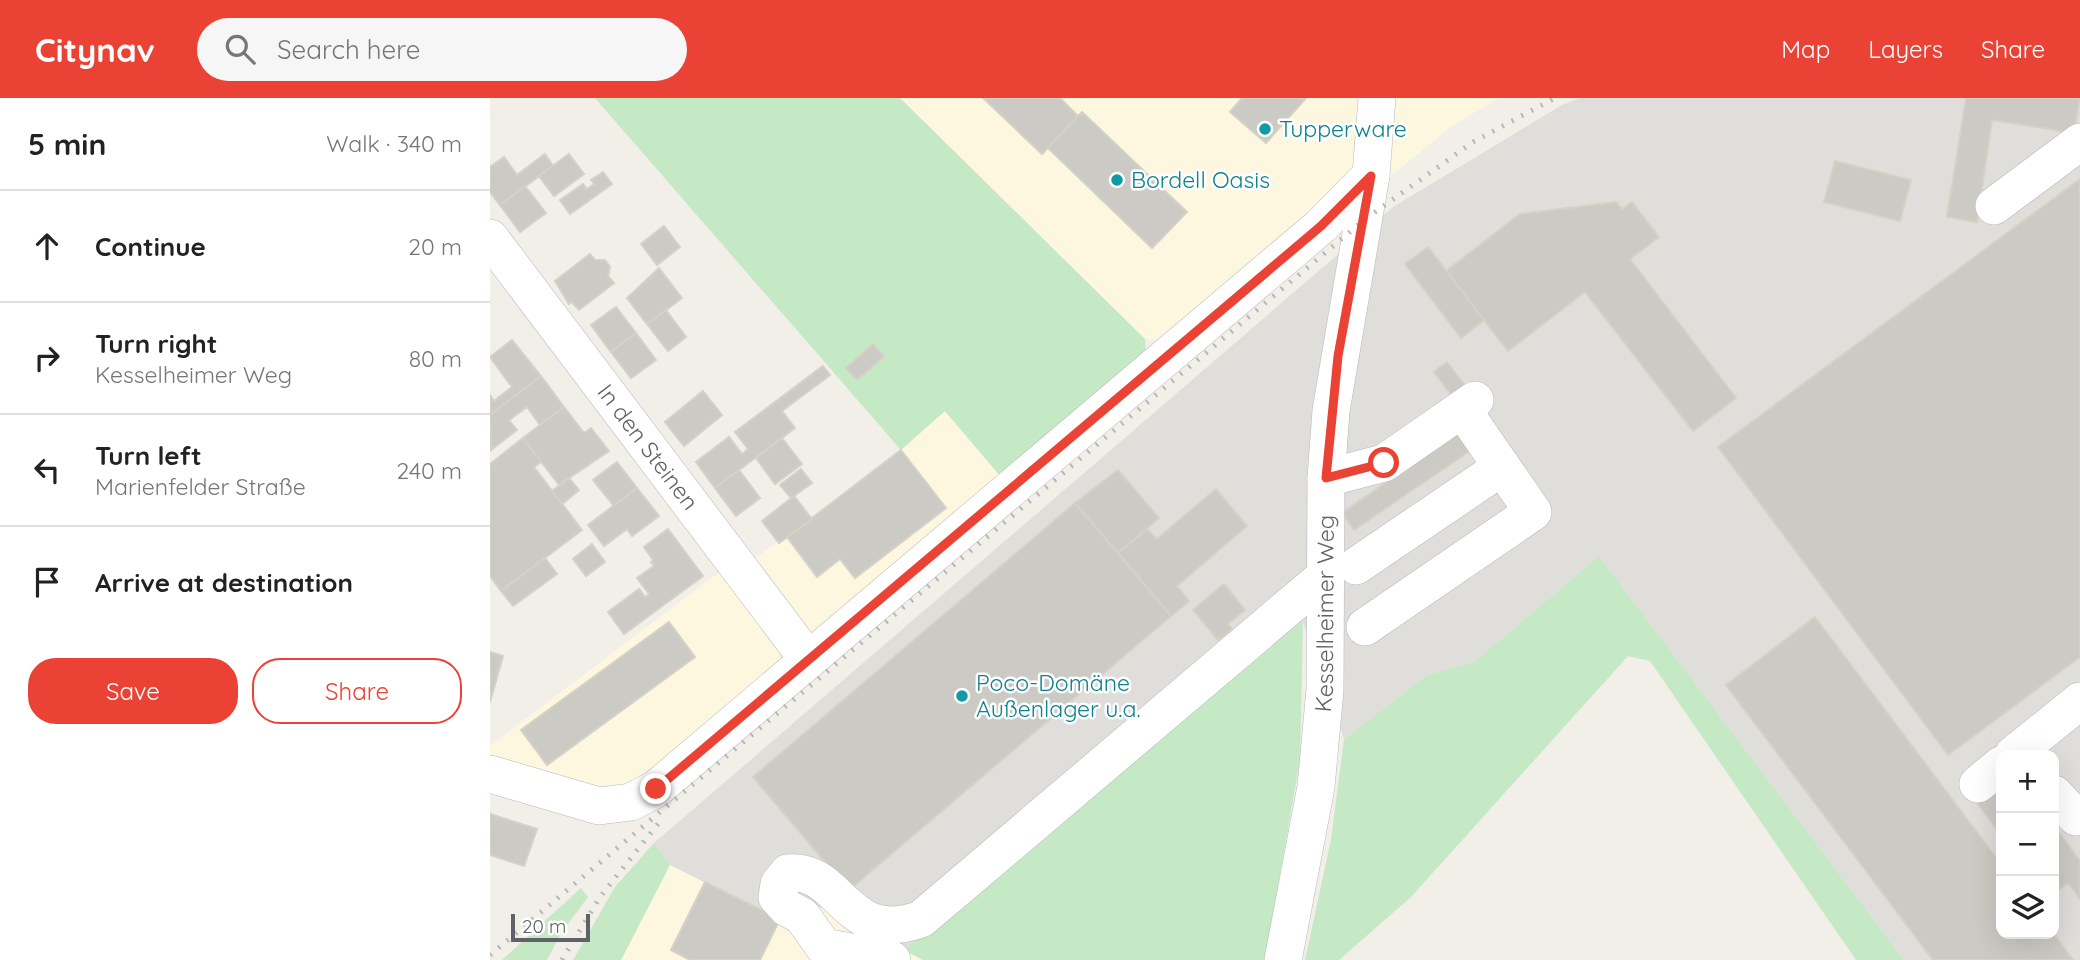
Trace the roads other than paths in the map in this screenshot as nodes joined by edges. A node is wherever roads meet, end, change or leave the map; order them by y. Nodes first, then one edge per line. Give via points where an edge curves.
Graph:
1 (1377, 98) edge
2 (2080, 142) edge
3 (1371, 176) junction
4 (1994, 206) dead end
5 (490, 239) edge
6 (1502, 467) junction
7 (1326, 478) junction
8 (1340, 572) junction
9 (1365, 627) dead end
10 (807, 658) junction
11 (2080, 701) edge
12 (2020, 750) edge
13 (490, 774) edge
14 (2059, 799) edge
15 (2080, 814) edge
16 (892, 960) edge
17 (1283, 960) edge

1 - 3 street, Kesselheimer Weg
2 - 4 street
3 - 7 street, Kesselheimer Weg via 1338,356
3 - 10 street via 1321,226
5 - 10 street, In den Steinen
6 - 7 street via 1469,404 1384,463
6 - 8 street
6 - 9 street via 1533,512
7 - 8 street, Kesselheimer Weg
8 - 16 street via 921,919 900,927 880,926 802,872 788,873 779,884 777,897 802,916 824,947
8 - 17 street, Kesselheimer Weg via 1316,787
10 - 13 street via 656,789 631,802 599,806
11 - 12 street
14 - 15 street via 2076,817

